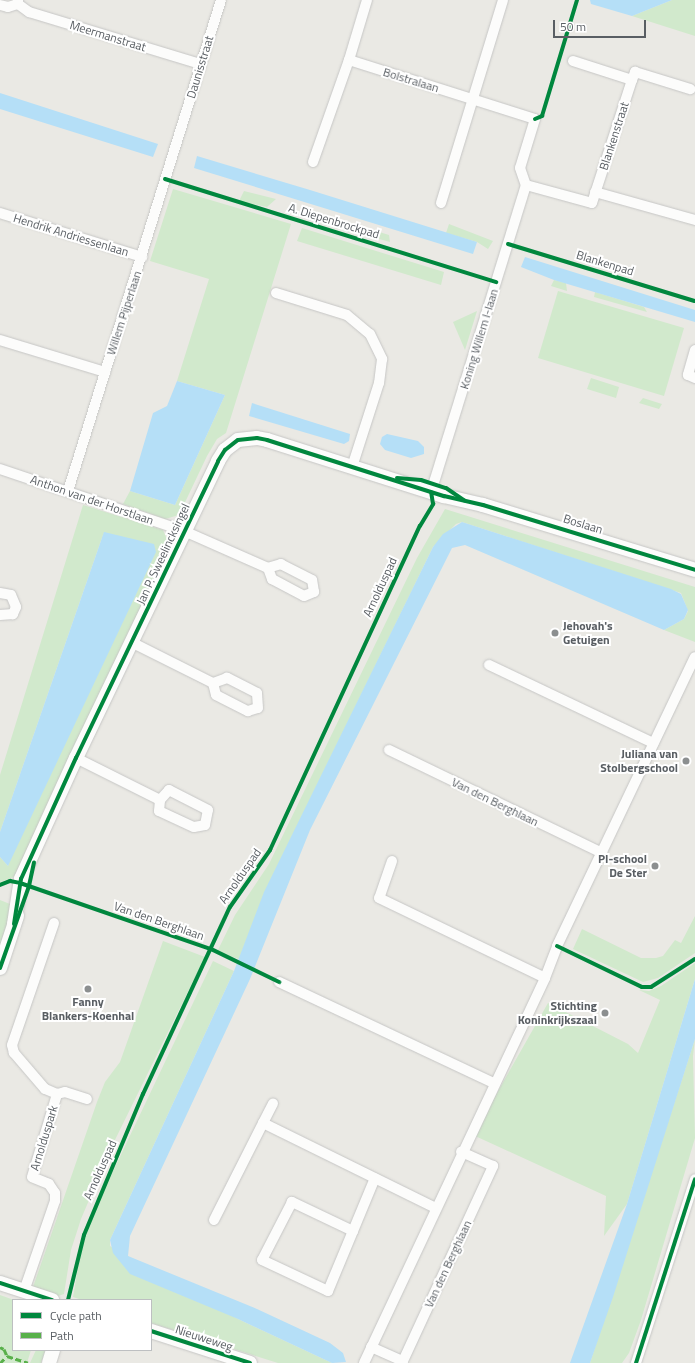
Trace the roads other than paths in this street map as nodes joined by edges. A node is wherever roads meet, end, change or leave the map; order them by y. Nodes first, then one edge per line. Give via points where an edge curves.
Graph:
1 (221, 0) edge
2 (367, 0) edge
3 (503, 0) edge
4 (18, 2) edge
5 (0, 5) edge
6 (349, 60) junction
7 (574, 61) dead end
8 (200, 64) junction
9 (632, 80) junction
10 (690, 89) dead end
11 (473, 99) junction
12 (180, 135) joint
13 (313, 162) dead end
14 (526, 186) junction
15 (596, 192) junction
16 (441, 203) dead end
17 (0, 213) edge
18 (695, 220) edge
19 (142, 256) junction
20 (276, 293) dead end
21 (0, 340) edge
22 (695, 350) edge
23 (105, 372) junction
24 (695, 378) edge
25 (352, 466) junction
26 (0, 469) edge
27 (432, 488) junction
28 (68, 491) junction
29 (184, 532) junction
30 (268, 568) dead end
31 (695, 570) edge
32 (0, 593) edge
33 (0, 615) edge
34 (133, 643) junction
35 (695, 657) edge
36 (489, 665) dead end
37 (213, 683) dead end
38 (653, 743) junction
39 (389, 750) dead end
40 (76, 758) junction
41 (160, 800) junction
42 (602, 853) junction
43 (392, 861) dead end
44 (54, 922) dead end
45 (0, 968) edge
46 (545, 978) junction
47 (279, 982) dead end
48 (494, 1083) junction
49 (57, 1094) junction
50 (87, 1099) dead end
51 (273, 1103) dead end
52 (263, 1123) junction
53 (461, 1152) junction
54 (375, 1178) junction
55 (695, 1179) edge
56 (436, 1208) junction
57 (214, 1220) dead end
58 (353, 1231) junction
59 (0, 1283) edge
60 (24, 1291) junction
61 (49, 1299) edge
62 (152, 1332) edge
63 (371, 1347) junction
64 (53, 1351) edge
65 (49, 1363) edge
66 (250, 1363) edge
67 (364, 1363) edge
68 (636, 1363) edge

1 - 8 street, Daunisstraat
2 - 6 street
3 - 11 street
4 - 5 street, Meermanstraat via 8,7
4 - 8 street, Meermanstraat via 29,12
6 - 11 street, Bolstralaan
6 - 13 street
7 - 9 street
8 - 12 street, Daunisstraat
9 - 10 street via 635,72
9 - 15 street, Blankenstraat
11 - 14 street, Bolstralaan via 535,119 520,168
11 - 16 street
12 - 19 street, Willem Pijperlaan
14 - 15 street via 592,203
14 - 27 street, Koning Willem I-laan
15 - 18 street
17 - 19 street, Hendrik Andriessenlaan
19 - 23 street, Willem Pijperlaan
20 - 25 street via 347,315 370,334 382,359 379,383
21 - 23 street
22 - 24 street via 688,375
23 - 28 street, Willem Pijperlaan
25 - 27 street, Jan P. Sweelincksingel via 393,478 404,477
25 - 29 street, Jan P. Sweelincksingel via 257,438 238,440 225,450 218,461
26 - 28 street, Anthon van der Horstlaan
27 - 31 street, Boslaan
28 - 29 street, Anthon van der Horstlaan
29 - 30 street, Anthon van der Horstlaan
29 - 34 street, Jan P. Sweelincksingel
32 - 33 street via 10,595 16,607 13,614
34 - 37 street
34 - 40 street, Jan P. Sweelincksingel
35 - 38 street
36 - 38 street
38 - 42 street
39 - 42 street, Van den Berghlaan
40 - 41 street
40 - 45 street, Jan P. Sweelincksingel via 37,849 29,886
41 - 41 street via 169,790 208,810 205,825 194,827 160,811
42 - 46 street via 557,946
43 - 46 street via 379,898
44 - 49 street, Arnolduspark via 12,1045 14,1053 45,1088
46 - 48 street
47 - 48 street
48 - 53 street
49 - 50 street via 65,1092
49 - 60 street, Arnolduspark via 32,1177 49,1184 55,1193 55,1201
51 - 52 street
52 - 54 street
52 - 57 street
53 - 56 street
53 - 63 street, Van den Berghlaan via 492,1166 403,1361
54 - 56 street
54 - 58 street
55 - 68 street
56 - 63 street
58 - 58 street via 328,1291 262,1260 292,1202
59 - 60 street
60 - 61 street
62 - 66 street, Nieuweweg
63 - 67 street
64 - 65 street

